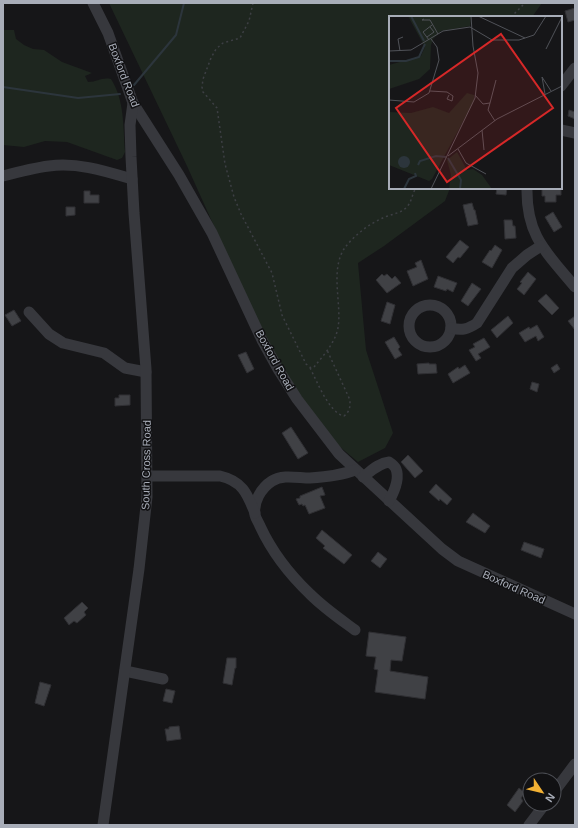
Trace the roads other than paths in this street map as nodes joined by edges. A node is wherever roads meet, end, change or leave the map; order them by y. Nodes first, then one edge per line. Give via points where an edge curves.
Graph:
1 (93, 3) edge
2 (575, 68) edge
3 (562, 85) edge
4 (133, 103) junction
5 (562, 130) edge
6 (575, 133) edge
7 (3, 176) edge
8 (132, 179) junction
9 (527, 189) edge
10 (541, 246) junction
11 (575, 287) edge
12 (29, 312) dead end
13 (451, 328) dead end
14 (146, 372) junction
15 (359, 474) junction
16 (147, 476) junction
17 (389, 501) junction
18 (255, 514) junction
19 (575, 614) edge
20 (355, 630) dead end
21 (125, 671) junction
22 (163, 679) dead end
23 (575, 764) edge
24 (562, 781) edge
25 (539, 812) edge
26 (103, 825) edge
27 (528, 825) edge

1 - 4 street, Boxford Road via 108,33
2 - 3 street
4 - 8 street, South Cross Road via 130,126
4 - 15 street, Boxford Road via 212,233 278,369 319,429
5 - 6 street
7 - 8 street via 50,166 70,165
8 - 14 street, South Cross Road
9 - 10 street via 531,223
10 - 11 street
10 - 13 street via 512,268 477,323 460,331
12 - 14 street via 49,334 63,343 104,353 124,368
14 - 16 street, South Cross Road
15 - 17 street, Boxford Road
15 - 17 street via 385,462 394,466 397,471 396,484
15 - 18 street via 279,478 260,492
16 - 18 street via 231,478 244,488
16 - 21 street, South Cross Road via 144,531
17 - 19 street, Boxford Road via 458,561
18 - 20 street via 272,550 297,581 316,600
21 - 22 street
21 - 26 street, South Cross Road
23 - 24 street
25 - 27 street

